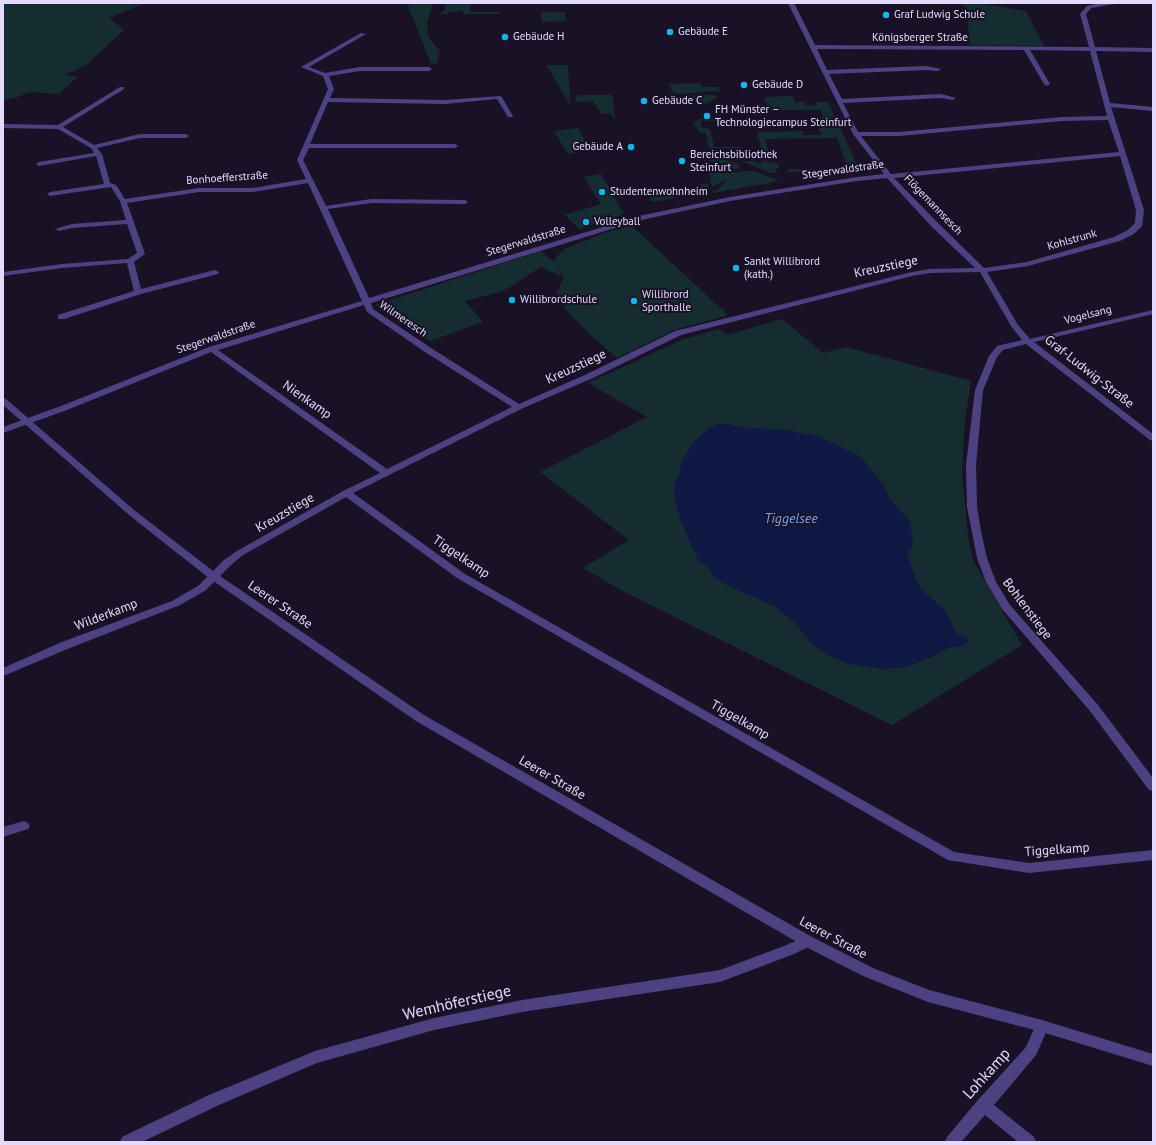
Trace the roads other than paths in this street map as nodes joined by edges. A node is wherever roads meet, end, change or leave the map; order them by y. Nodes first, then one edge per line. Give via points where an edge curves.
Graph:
1 (791, 3) edge
2 (1101, 3) edge
3 (1117, 3) edge
4 (363, 34) dead end
5 (813, 47) junction
6 (1092, 48) junction
7 (1026, 49) junction
8 (1153, 50) edge
9 (429, 69) dead end
10 (938, 69) dead end
11 (826, 72) junction
12 (325, 75) junction
13 (1047, 84) dead end
14 (122, 88) dead end
15 (953, 98) dead end
16 (327, 100) junction
17 (839, 101) junction
18 (1107, 105) junction
19 (1153, 109) edge
20 (510, 116) dead end
21 (1111, 118) junction
22 (3, 126) edge
23 (59, 127) junction
24 (856, 134) junction
25 (186, 136) dead end
26 (305, 146) junction
27 (456, 146) dead end
28 (93, 147) junction
29 (99, 154) junction
30 (1122, 154) junction
31 (39, 164) dead end
32 (888, 175) junction
33 (309, 181) junction
34 (111, 185) junction
35 (50, 194) dead end
36 (123, 201) junction
37 (466, 202) dead end
38 (324, 208) junction
39 (130, 222) junction
40 (59, 229) dead end
41 (130, 261) junction
42 (982, 270) junction
43 (215, 272) dead end
44 (3, 274) edge
45 (138, 292) junction
46 (367, 301) junction
47 (1153, 312) edge
48 (61, 317) dead end
49 (1028, 342) junction
50 (212, 349) junction
51 (3, 401) edge
52 (518, 407) junction
53 (27, 421) junction
54 (3, 430) edge
55 (1153, 438) edge
56 (386, 472) junction
57 (346, 493) junction
58 (213, 576) junction
59 (3, 672) edge
60 (1153, 787) edge
61 (24, 826) dead end
62 (3, 832) edge
63 (1153, 855) edge
64 (807, 941) junction
65 (1042, 1026) junction
66 (1153, 1060) edge
67 (984, 1105) junction
68 (127, 1142) edge
69 (952, 1142) edge
70 (1029, 1142) edge

1 - 5 street, Flögemannsesch
2 - 3 street
2 - 6 street, Kohlstrunk via 1089,7 1083,14
4 - 12 street via 304,67
5 - 7 street, Königsberger Straße
5 - 11 street, Flögemannsesch
6 - 7 street, Königsberger Straße
6 - 8 street, Königsberger Straße
6 - 18 street, Kohlstrunk
7 - 13 street
9 - 12 street via 360,69
10 - 11 street
11 - 17 street, Flögemannsesch
12 - 16 street, Wilmeresch via 331,89
14 - 23 street
15 - 17 street via 941,96
16 - 20 street via 446,102 499,97
16 - 26 street, Wilmeresch
17 - 24 street, Flögemannsesch
18 - 19 street
18 - 21 street, Kohlstrunk
21 - 24 street via 1062,118 899,134
21 - 30 street, Kohlstrunk
22 - 23 street
23 - 28 street
24 - 32 street, Flögemannsesch
25 - 28 street via 140,136
26 - 27 street
26 - 33 street, Wilmeresch via 300,160
28 - 29 street
29 - 31 street
29 - 34 street via 108,184
30 - 32 street, Stegerwaldstraße
30 - 42 street, Kohlstrunk via 1140,210 1139,224 1131,232 1117,239 1028,264
32 - 42 street, Flögemannsesch
32 - 46 street, Stegerwaldstraße via 760,194 639,218
33 - 36 street, Bonhoefferstraße via 253,190 199,190
33 - 38 street, Wilmeresch
34 - 35 street
34 - 36 street
36 - 39 street
37 - 38 street via 371,201
38 - 46 street, Wilmeresch
39 - 40 street
39 - 41 street via 141,254
41 - 44 street
41 - 45 street
42 - 49 street via 1015,326
42 - 52 street, Kreuzstiege via 912,274 678,333 590,376
43 - 45 street
45 - 48 street
46 - 50 street, Stegerwaldstraße
46 - 52 street, Wilmeresch via 370,310
47 - 49 street, Vogelsang
49 - 55 street, Graf-Ludwig-Straße
49 - 60 street, Bohlenstiege via 1000,348 993,356 979,390 970,465 972,508 982,558 991,582 1006,607 1094,708
50 - 53 street, Stegerwaldstraße
50 - 56 street, Nienkamp
51 - 53 street, Leerer Straße
52 - 56 street, Kreuzstiege via 468,434
53 - 54 street, Stegerwaldstraße
53 - 58 street, Leerer Straße via 131,512
56 - 57 street, Kreuzstiege
57 - 58 street, Kreuzstiege via 240,553
57 - 63 street, Tiggelkamp via 461,576 952,858 1029,868
58 - 59 street, Wilderkamp via 202,588 176,603
58 - 64 street, Leerer Straße via 420,718
61 - 62 street
64 - 65 street, Leerer Straße via 868,972 928,996
64 - 68 street, Wemhöferstiege via 720,976 515,1008 434,1024 315,1057 214,1100
65 - 66 street, Leerer Straße
65 - 67 street, Lohkamp via 1031,1052
67 - 69 street, Lohkamp
67 - 70 street

